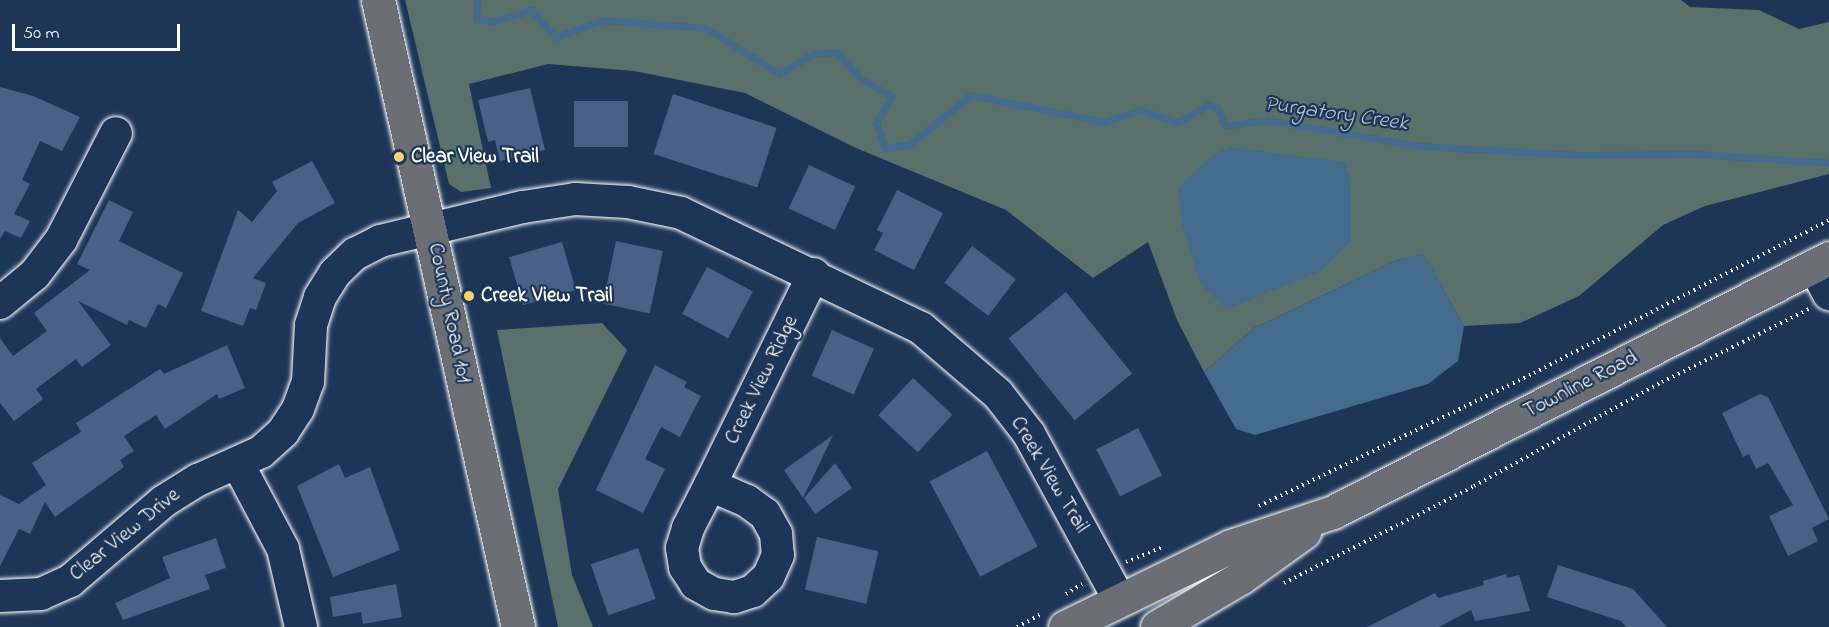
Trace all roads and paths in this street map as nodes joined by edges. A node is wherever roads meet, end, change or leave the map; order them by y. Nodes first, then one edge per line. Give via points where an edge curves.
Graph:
1 (378, 0) edge
2 (116, 133) dead end
3 (1829, 220) edge
4 (431, 230) junction
5 (814, 274) junction
6 (1823, 281) edge
7 (0, 303) edge
8 (237, 464) junction
9 (711, 485) dead end
10 (1254, 508) dead end
11 (1333, 512) junction
12 (1167, 546) dead end
13 (1281, 584) dead end
14 (1112, 586) junction
15 (0, 596) edge
16 (1056, 613) edge
17 (301, 627) edge
18 (518, 627) edge
19 (1017, 627) edge
20 (1157, 627) edge

1 - 4 main road, County Road 101
2 - 7 street via 61,240 35,274
3 - 10 path via 1534,373
4 - 5 street, Creek View Trail via 575,199 628,202 681,213
4 - 8 street, Clear View Drive via 380,241 355,254 335,273 320,297 311,325 308,382 298,409 283,432 261,452
4 - 18 main road, County Road 101
5 - 9 street, Creek View Ridge
5 - 14 street, Creek View Trail via 921,328 998,394 1029,434
6 - 11 main road, Townline Road
6 - 13 path via 1662,382 1474,486
8 - 15 street, Clear View Drive via 198,480 164,501 70,581 41,594
8 - 17 street via 283,549
11 - 14 main road, Townline Road
11 - 20 main road, Townline Road via 1240,578
12 - 14 path
14 - 16 main road, Townline Road
14 - 16 path via 1074,587
16 - 19 path

